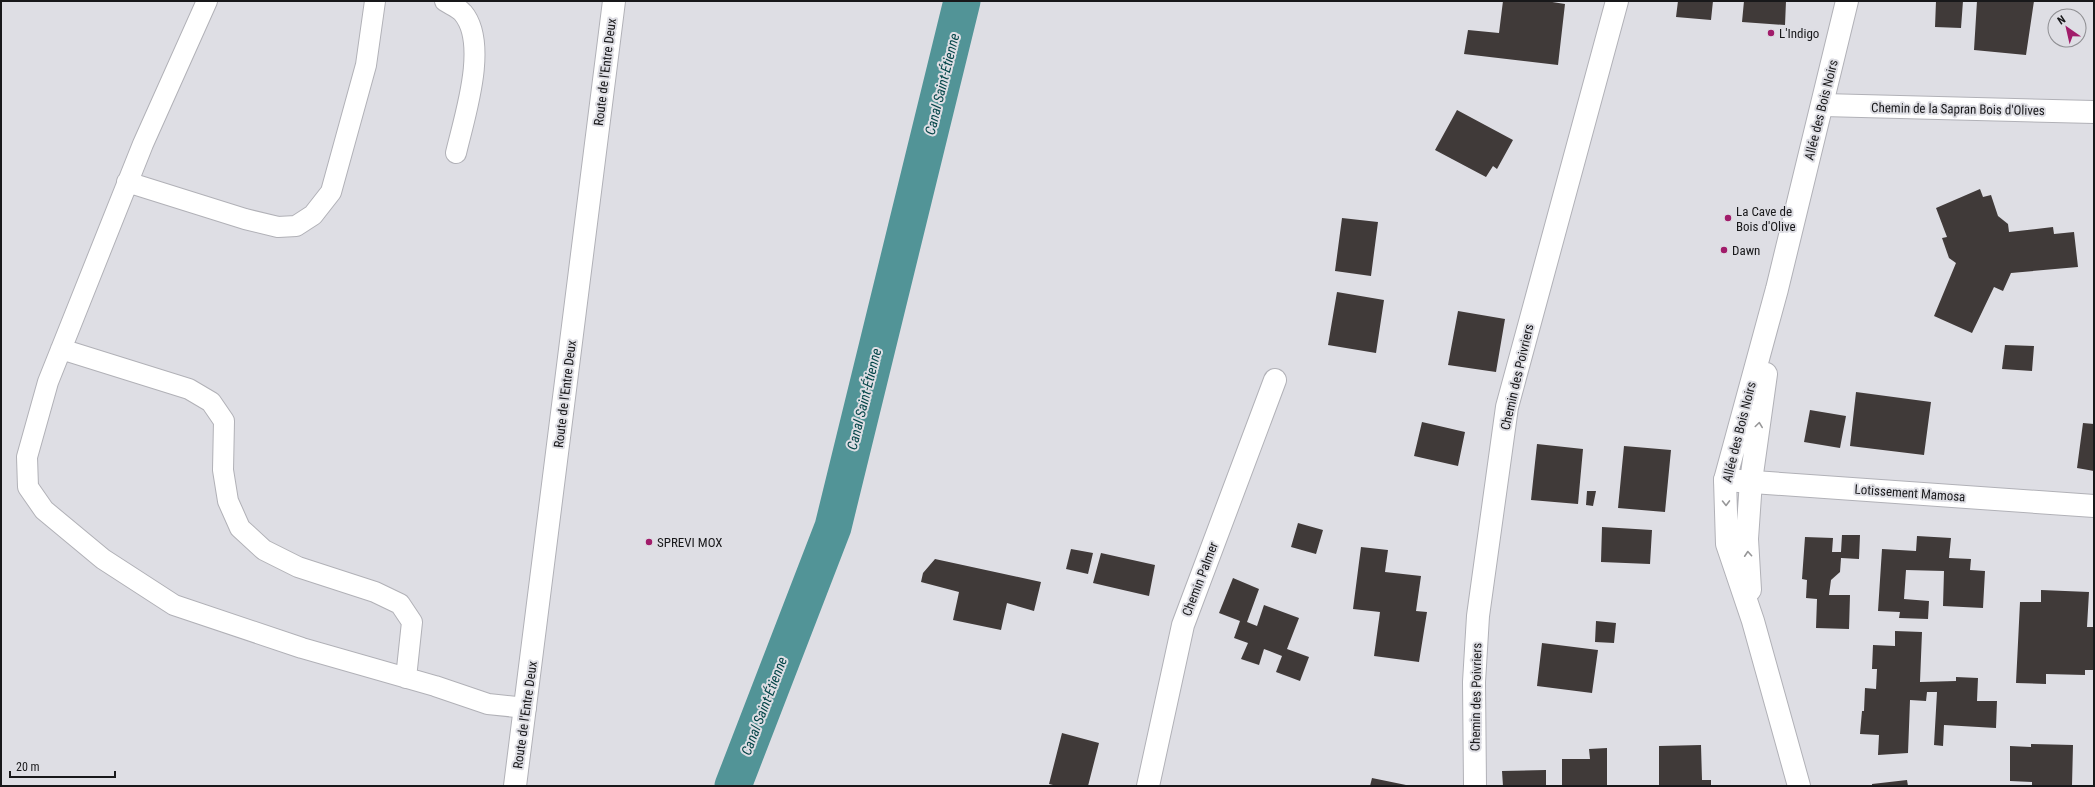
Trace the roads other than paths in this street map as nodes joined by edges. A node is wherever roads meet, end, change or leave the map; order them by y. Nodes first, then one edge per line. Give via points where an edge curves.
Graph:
1 (207, 1) edge
2 (375, 1) edge
3 (446, 1) edge
4 (614, 1) edge
5 (1617, 1) edge
6 (1847, 1) edge
7 (1823, 105) junction
8 (2094, 112) edge
9 (456, 153) dead end
10 (127, 182) junction
11 (1777, 289) junction
12 (61, 349) junction
13 (1275, 380) dead end
14 (1725, 480) junction
15 (1751, 481) junction
16 (2094, 506) edge
17 (1752, 621) junction
18 (406, 678) junction
19 (526, 708) junction
20 (515, 786) edge
21 (1148, 786) edge
22 (1475, 786) edge
23 (1799, 786) edge

1 - 10 lane
2 - 10 lane via 366,65 331,192 313,215 296,226 278,227
3 - 9 lane via 462,12 471,26 474,53 472,86
4 - 19 main road, Route de l'Entre Deux
5 - 22 main road, Chemin des Poivriers via 1508,408 1478,616 1474,682
6 - 7 main road, Allée des Bois Noirs
7 - 8 main road, Chemin de la Sapran Bois d'Olives
7 - 11 main road, Allée des Bois Noirs
10 - 12 lane
11 - 14 main road, Allée des Bois Noirs
15 -> 11 main road, Allée des Bois Noirs
12 - 18 lane via 189,389 211,402 224,422 223,470 228,501 240,528 264,550 291,563 375,592 400,604 412,622
12 - 18 lane via 48,382 27,457 28,487 44,510 103,558 174,605 302,648
13 - 21 main road, Chemin Palmer via 1182,625
14 - 15 main road, Lotissement Mamosa
14 -> 17 main road, Allée des Bois Noirs via 1727,544
15 - 16 main road, Lotissement Mamosa
17 -> 15 main road, Allée des Bois Noirs via 1747,539
17 - 23 main road, Allée des Bois Noirs
18 - 19 lane via 488,704
19 - 20 main road, Route de l'Entre Deux

